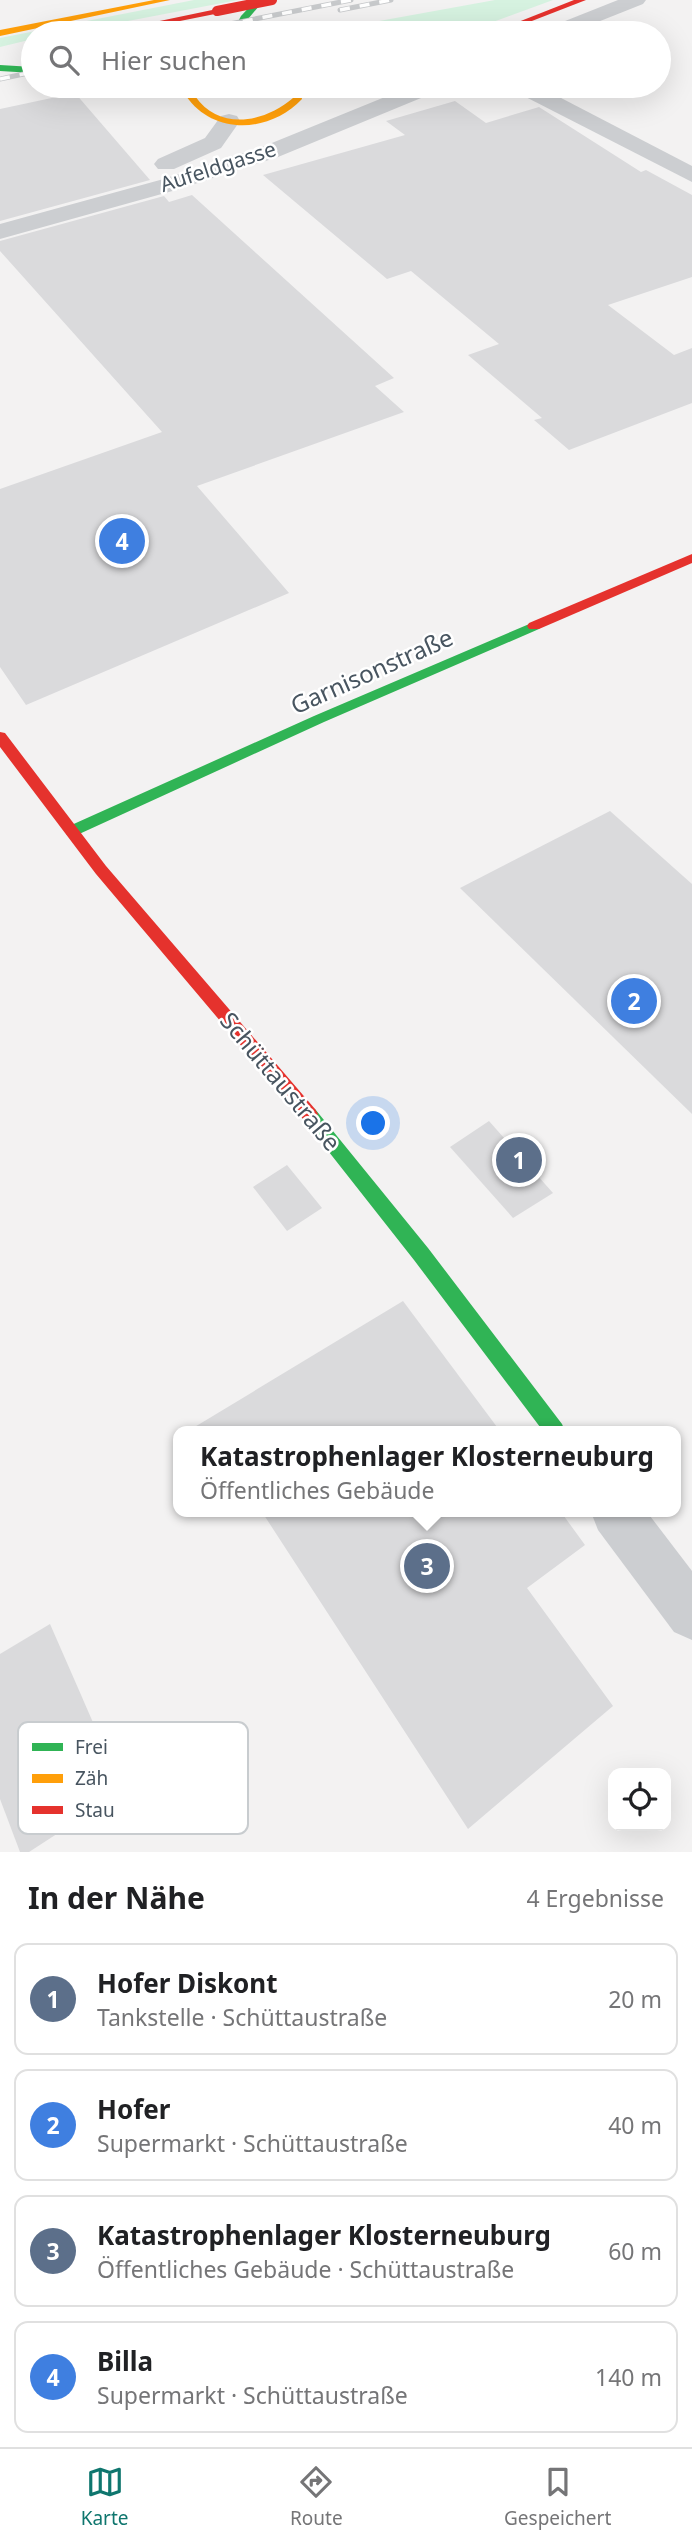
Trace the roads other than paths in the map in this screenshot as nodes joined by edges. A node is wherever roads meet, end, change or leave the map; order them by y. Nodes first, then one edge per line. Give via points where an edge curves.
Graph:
1 (166, 0) edge
2 (260, 0) edge
3 (272, 0) edge
4 (582, 0) edge
5 (636, 0) edge
6 (60, 21) edge
7 (166, 21) edge
8 (242, 21) edge
9 (527, 21) edge
10 (583, 21) edge
11 (21, 29) edge
12 (0, 33) edge
13 (0, 68) edge
14 (21, 69) edge
15 (190, 98) edge
16 (298, 98) edge
17 (401, 98) edge
18 (545, 98) edge
19 (229, 121) junction
20 (692, 175) edge
21 (0, 209) edge
22 (0, 232) edge
23 (692, 558) edge
24 (0, 737) edge
25 (72, 831) junction
26 (551, 1426) edge
27 (620, 1517) edge
28 (692, 1614) edge

1 - 6 street
2 - 8 street
3 - 7 street, bridge
4 - 9 street
5 - 10 street
11 - 12 street
13 - 14 street
15 - 19 street via 199,112
16 - 19 street via 293,107 267,119
17 - 22 street, Aufeldgasse via 271,152
18 - 20 street
19 - 21 street, Aufeldgasse via 213,143 175,161
23 - 25 street, Garnisonstraße
24 - 25 street, Schüttaustraße
25 - 26 street, Schüttaustraße via 284,1084
27 - 28 street

